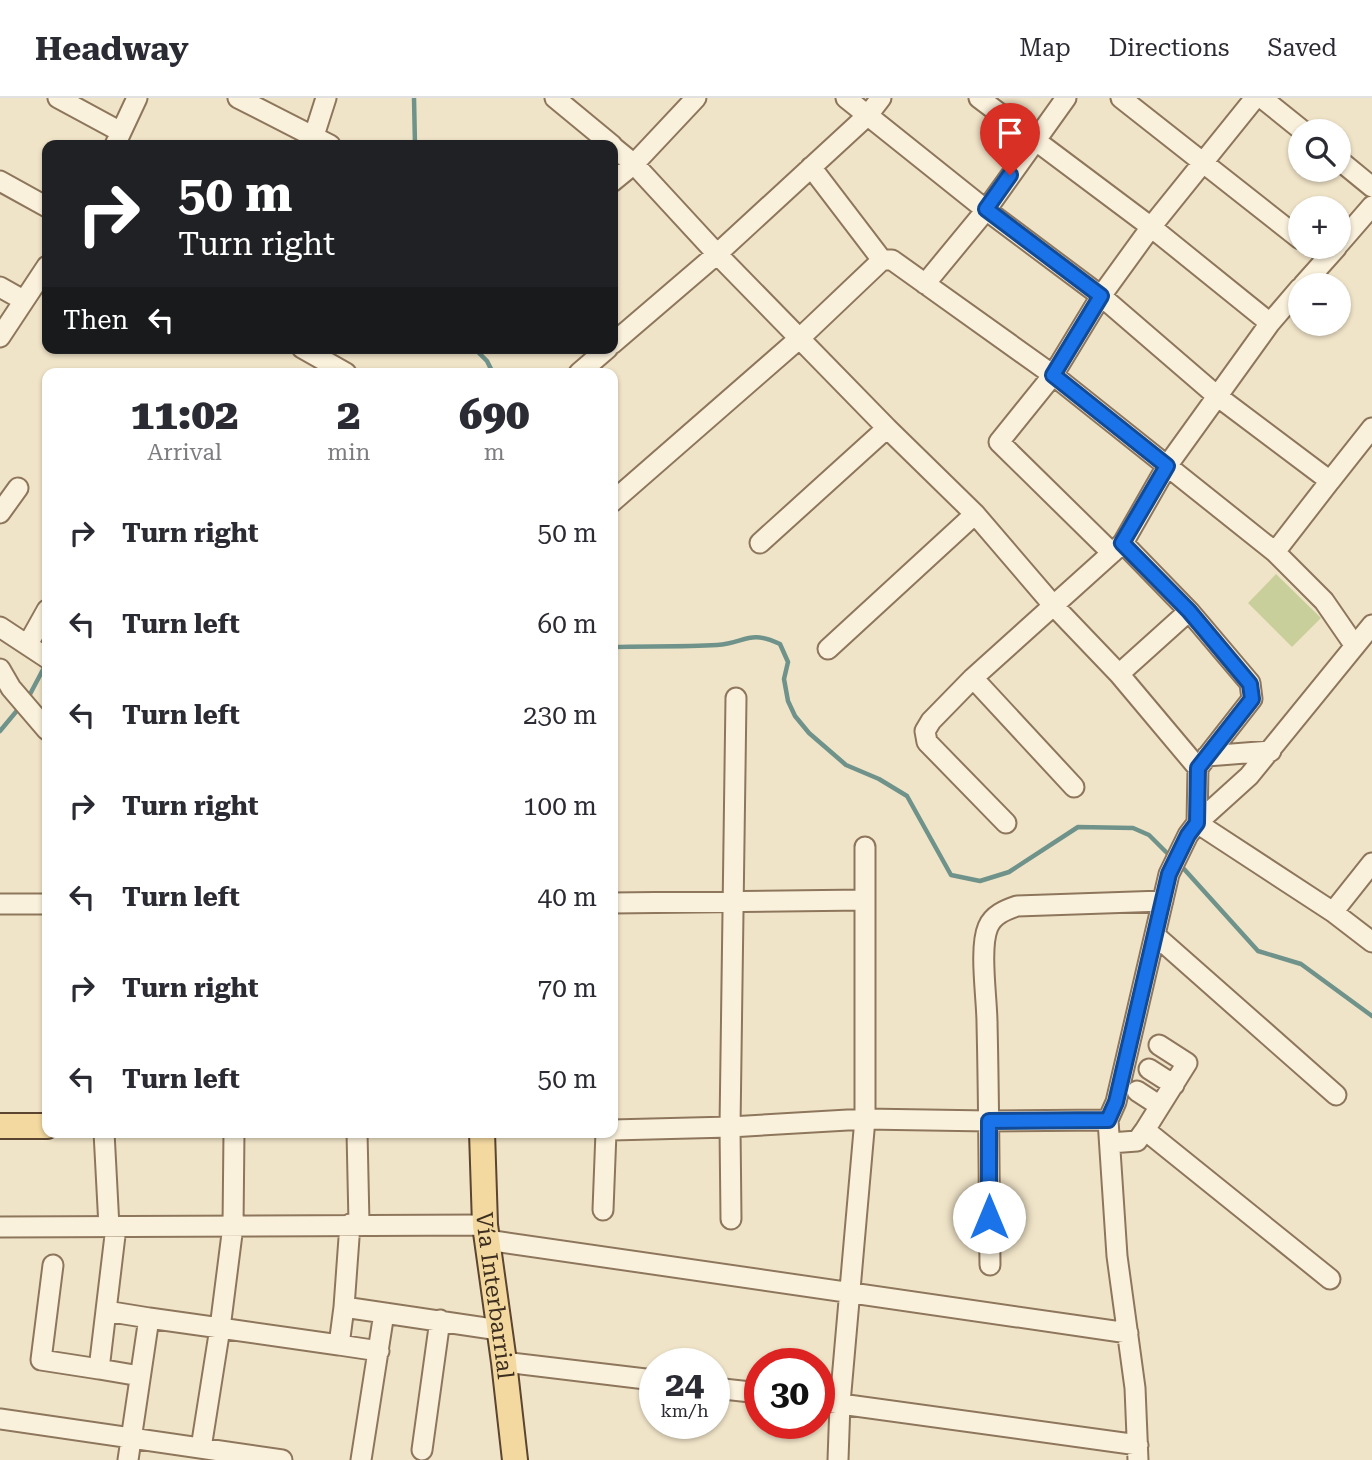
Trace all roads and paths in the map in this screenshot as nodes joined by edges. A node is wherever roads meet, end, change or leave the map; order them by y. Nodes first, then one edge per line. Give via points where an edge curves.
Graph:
1 (58, 98) edge
2 (137, 98) edge
3 (238, 98) edge
4 (326, 98) edge
5 (555, 98) edge
6 (696, 98) edge
7 (846, 98) edge
8 (881, 98) edge
9 (979, 98) edge
10 (1066, 98) edge
11 (1121, 98) edge
12 (1255, 98) edge
13 (1262, 98) edge
14 (868, 115) junction
15 (1288, 119) edge
16 (118, 139) edge
17 (313, 140) edge
18 (319, 140) edge
19 (605, 140) edge
20 (1035, 141) junction
21 (618, 151) edge
22 (634, 164) junction
23 (1202, 164) junction
24 (811, 167) junction
25 (1351, 170) edge
26 (618, 177) edge
27 (0, 181) edge
28 (1372, 187) edge
29 (42, 204) edge
30 (1372, 206) edge
31 (986, 209) junction
32 (1151, 227) junction
33 (1351, 227) edge
34 (1288, 230) edge
35 (717, 254) junction
36 (882, 260) junction
37 (42, 273) edge
38 (925, 284) junction
39 (0, 287) edge
40 (1101, 296) junction
41 (23, 300) junction
42 (1288, 302) edge
43 (1270, 323) junction
44 (0, 337) edge
45 (801, 337) junction
46 (618, 339) edge
47 (316, 354) edge
48 (601, 354) edge
49 (338, 368) edge
50 (585, 368) edge
51 (1053, 375) junction
52 (1217, 396) junction
53 (887, 428) junction
54 (1372, 428) edge
55 (1167, 466) junction
56 (1331, 481) junction
57 (18, 488) dead end
58 (618, 497) edge
59 (0, 513) edge
60 (975, 514) junction
61 (760, 543) dead end
62 (1117, 548) junction
63 (1275, 552) junction
64 (1053, 605) junction
65 (1189, 611) junction
66 (1372, 625) edge
67 (0, 627) edge
68 (1355, 646) junction
69 (828, 649) dead end
70 (40, 652) edge
71 (0, 669) edge
72 (1119, 674) junction
73 (973, 678) junction
74 (736, 698) dead end
75 (41, 724) edge
76 (1272, 751) junction
77 (1202, 762) junction
78 (1074, 787) dead end
79 (1006, 822) dead end
80 (1197, 823) junction
81 (865, 847) dead end
82 (1372, 863) edge
83 (864, 900) junction
84 (1163, 901) junction
85 (732, 902) junction
86 (618, 903) edge
87 (0, 904) edge
88 (42, 904) edge
89 (1333, 912) junction
90 (1156, 936) junction
91 (1372, 942) edge
92 (1159, 1045) dead end
93 (1149, 1069) dead end
94 (1174, 1085) junction
95 (1137, 1091) dead end
96 (1336, 1095) dead end
97 (1160, 1106) junction
98 (865, 1119) junction
99 (1108, 1120) junction
100 (989, 1121) junction
101 (0, 1126) edge
102 (42, 1126) edge
103 (730, 1128) junction
104 (618, 1130) edge
105 (1145, 1130) junction
106 (105, 1138) edge
107 (234, 1138) edge
108 (357, 1138) edge
109 (482, 1138) edge
110 (606, 1138) edge
111 (1110, 1143) junction
112 (603, 1210) dead end
113 (731, 1219) dead end
114 (354, 1224) junction
115 (233, 1226) junction
116 (0, 1227) edge
117 (112, 1227) junction
118 (486, 1232) junction
119 (52, 1265) dead end
120 (990, 1265) dead end
121 (1330, 1279) dead end
122 (852, 1292) junction
123 (345, 1307) junction
124 (106, 1311) junction
125 (384, 1313) junction
126 (149, 1318) junction
127 (440, 1320) junction
128 (220, 1328) junction
129 (499, 1330) junction
130 (1128, 1333) junction
131 (340, 1345) junction
132 (379, 1351) junction
133 (504, 1362) junction
134 (99, 1369) junction
135 (140, 1376) junction
136 (639, 1378) edge
137 (835, 1403) edge
138 (840, 1403) junction
139 (0, 1419) edge
140 (131, 1438) junction
141 (201, 1448) junction
142 (422, 1450) dead end
143 (1138, 1452) edge
144 (242, 1457) edge
145 (128, 1460) edge
146 (282, 1460) edge
147 (361, 1460) edge
148 (515, 1460) edge
149 (838, 1460) edge

1 - 16 street
2 - 16 street
3 - 17 street
4 - 18 street
5 - 19 street
6 - 22 street
7 - 14 street
8 - 14 street
9 - 20 street
10 - 20 street
11 - 23 street
12 - 23 street
13 - 15 street
14 - 24 street
14 - 31 street
20 - 31 street
20 - 32 street
21 - 22 street
22 - 26 street
22 - 35 street
23 - 32 street
23 - 34 street
24 - 35 street
24 - 36 street
25 - 28 street
27 - 29 street
30 - 33 street
31 - 38 street
31 - 40 street
32 - 40 street
32 - 43 street
35 - 45 street
35 - 46 street
36 - 38 street via 892,260
36 - 45 street
37 - 41 street
38 - 51 street
39 - 41 street
40 - 51 street
40 - 52 street
41 - 44 street
42 - 43 street
43 - 52 street
45 - 53 street
45 - 58 street
47 - 49 street
48 - 50 street
51 - 55 street
51 - 62 street via 999,442
52 - 55 street
52 - 56 street
53 - 60 street
53 - 61 street
54 - 56 street
55 - 62 street
55 - 63 street
56 - 63 street
57 - 59 street
60 - 64 street
60 - 69 street
62 - 64 street
62 - 65 street
63 - 68 street via 1324,601
64 - 72 street
64 - 73 street
65 - 72 street
65 - 77 street via 1252,691 1252,699
66 - 68 street
67 - 70 street
68 - 76 street
71 - 75 street
72 - 77 street
73 - 78 street
73 - 79 street via 931,721 925,731 927,742
74 - 85 street
76 - 77 street
76 - 80 street
77 - 80 street
80 - 84 street via 1169,874
80 - 89 street
81 - 83 street
82 - 89 street
83 - 85 street
83 - 98 street
84 - 90 street
84 - 100 street via 1017,905 993,919 984,948
85 - 86 street
85 - 103 street
87 - 88 street
89 - 91 street
90 - 96 street
90 - 99 street
92 - 94 street via 1187,1063
93 - 94 street
94 - 97 street
95 - 97 street
97 - 105 street
98 - 100 street
98 - 103 street
98 - 122 street
99 - 100 street
99 - 111 street
100 - 120 street
101 - 102 main road
103 - 104 street
103 - 113 street
105 - 111 street via 1137,1141
105 - 121 street
106 - 117 street
107 - 115 street
108 - 114 street
109 - 118 main road, Vía Interbarrial
110 - 112 street
111 - 130 street via 1117,1256
114 - 115 street
114 - 118 street
114 - 123 street
115 - 117 street
115 - 128 street
116 - 117 street
117 - 124 street
118 - 122 street
118 - 129 main road, Vía Interbarrial
119 - 134 street via 41,1360
122 - 130 street
122 - 138 street
123 - 125 street
123 - 131 street
124 - 126 street
124 - 134 street
125 - 127 street
125 - 132 street
126 - 128 street
126 - 135 street
127 - 129 street
127 - 142 street
128 - 131 street
128 - 141 street
129 - 133 main road, Vía Interbarrial
130 - 143 street
131 - 132 street
132 - 147 street
133 - 136 street
133 - 148 main road, Vía Interbarrial
134 - 135 street
135 - 140 street
137 - 138 street
138 - 143 street
138 - 149 street
139 - 140 street
140 - 141 street
140 - 145 street
141 - 144 street
144 - 146 street

